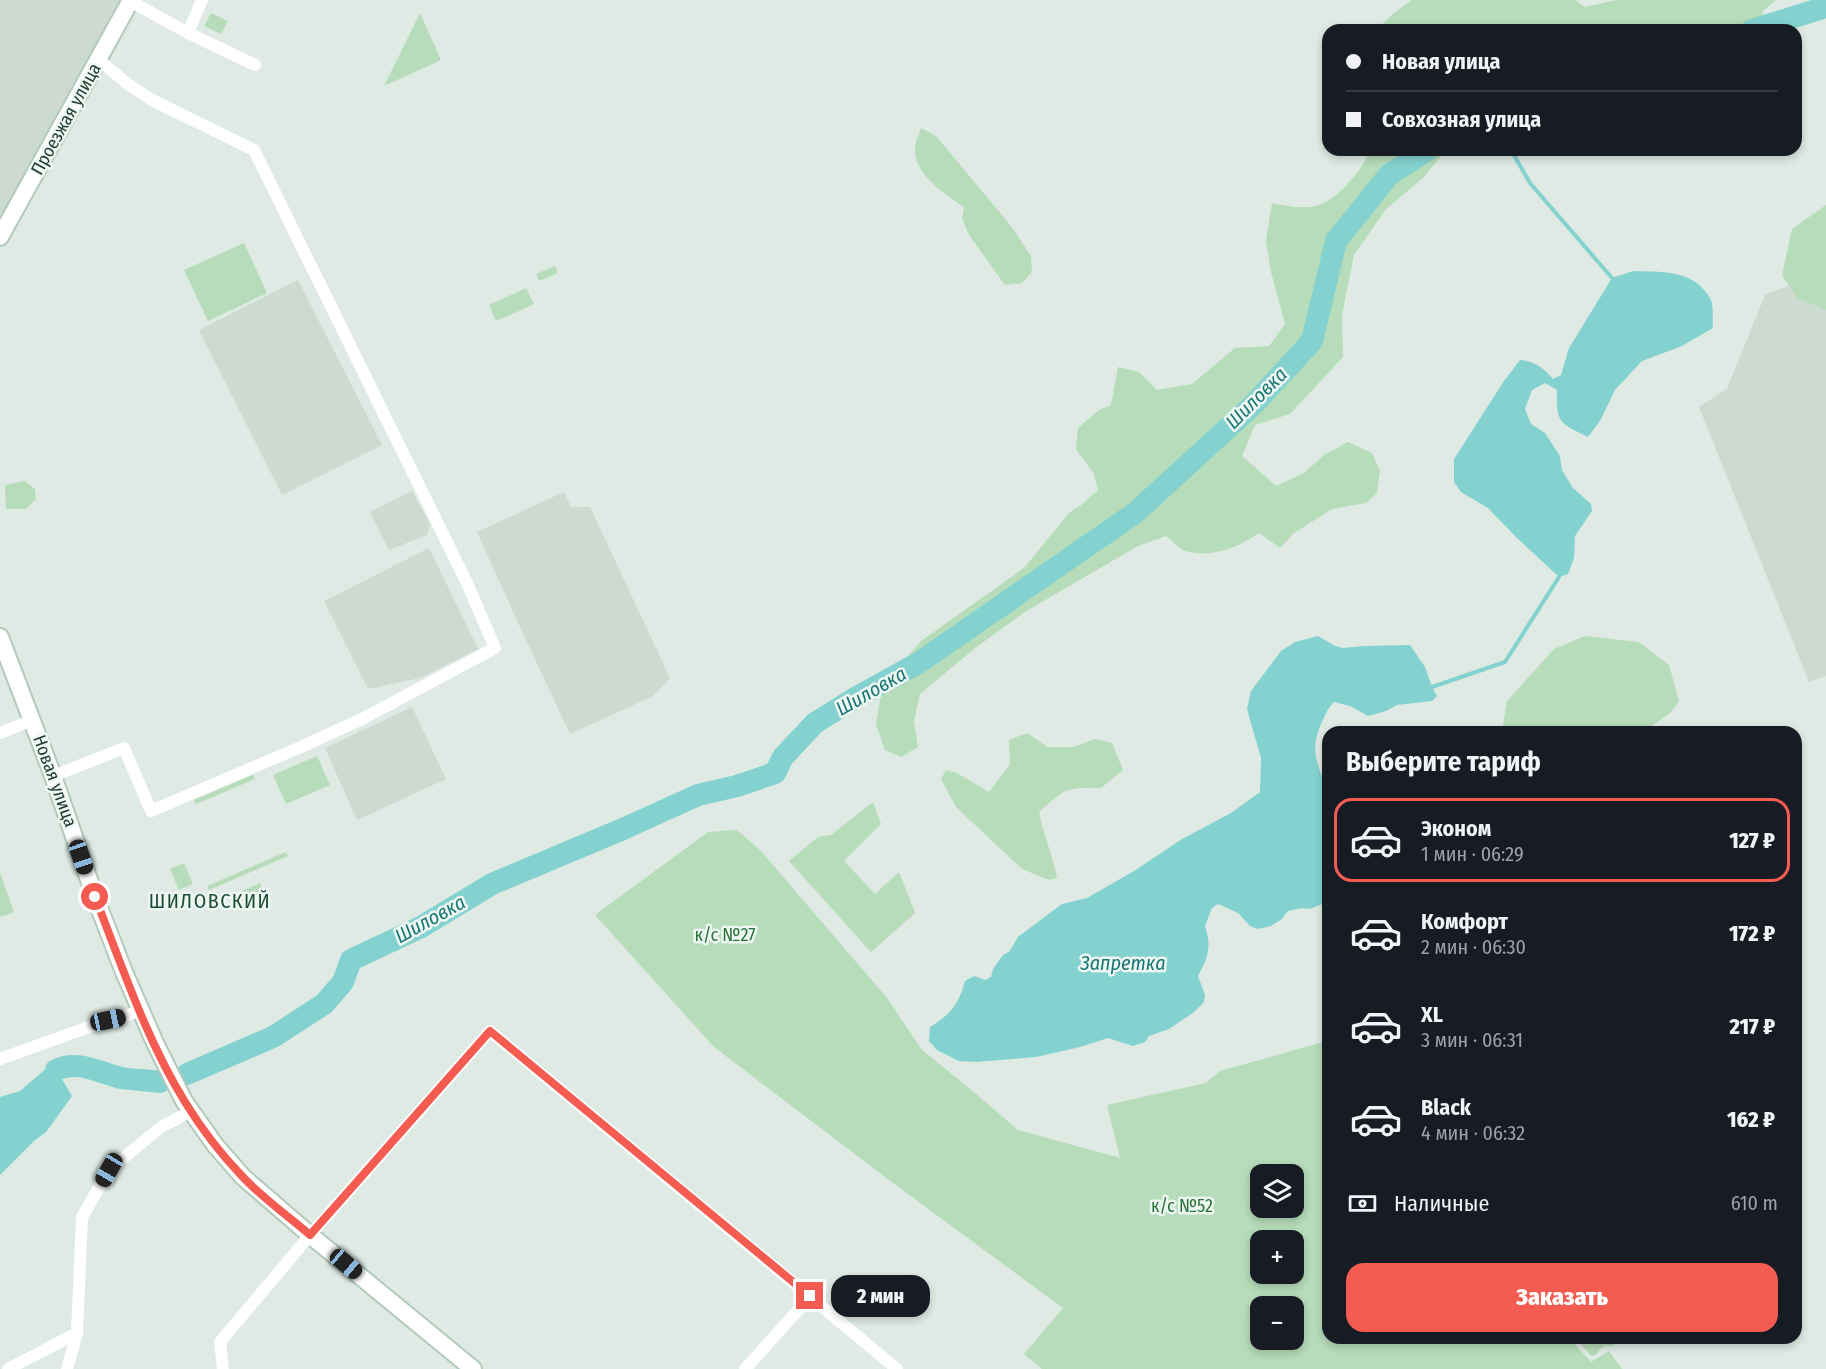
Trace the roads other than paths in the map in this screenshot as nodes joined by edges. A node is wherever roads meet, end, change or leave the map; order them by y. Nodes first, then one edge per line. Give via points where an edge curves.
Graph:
1 (202, 0) edge
2 (131, 1) edge
3 (188, 33) junction
4 (99, 60) junction
5 (255, 65) dead end
6 (0, 237) edge
7 (0, 637) edge
8 (26, 723) junction
9 (0, 734) edge
10 (53, 776) junction
11 (140, 1009) junction
12 (0, 1059) edge
13 (188, 1106) junction
14 (310, 1235) junction
15 (810, 1296) junction
16 (77, 1333) junction
17 (8, 1369) edge
18 (67, 1369) edge
19 (223, 1369) edge
20 (473, 1369) edge
21 (745, 1369) edge
22 (897, 1369) edge

1 - 3 street
2 - 3 street
2 - 4 street, Проезжая улица
3 - 5 street
4 - 6 street, Проезжая улица
4 - 10 street via 153,100 254,150 467,583 495,648 362,719 151,811 124,748
7 - 8 street, Новая улица
8 - 9 street
8 - 10 street, Новая улица
10 - 11 street, Новая улица
11 - 12 street
11 - 13 street, Новая улица
13 - 14 street, Новая улица via 243,1177
13 - 16 street via 109,1170 82,1217
14 - 15 street via 490,1031
14 - 19 street via 220,1342
14 - 20 street, Новая улица
15 - 21 street
15 - 22 street
16 - 17 street
16 - 18 street

